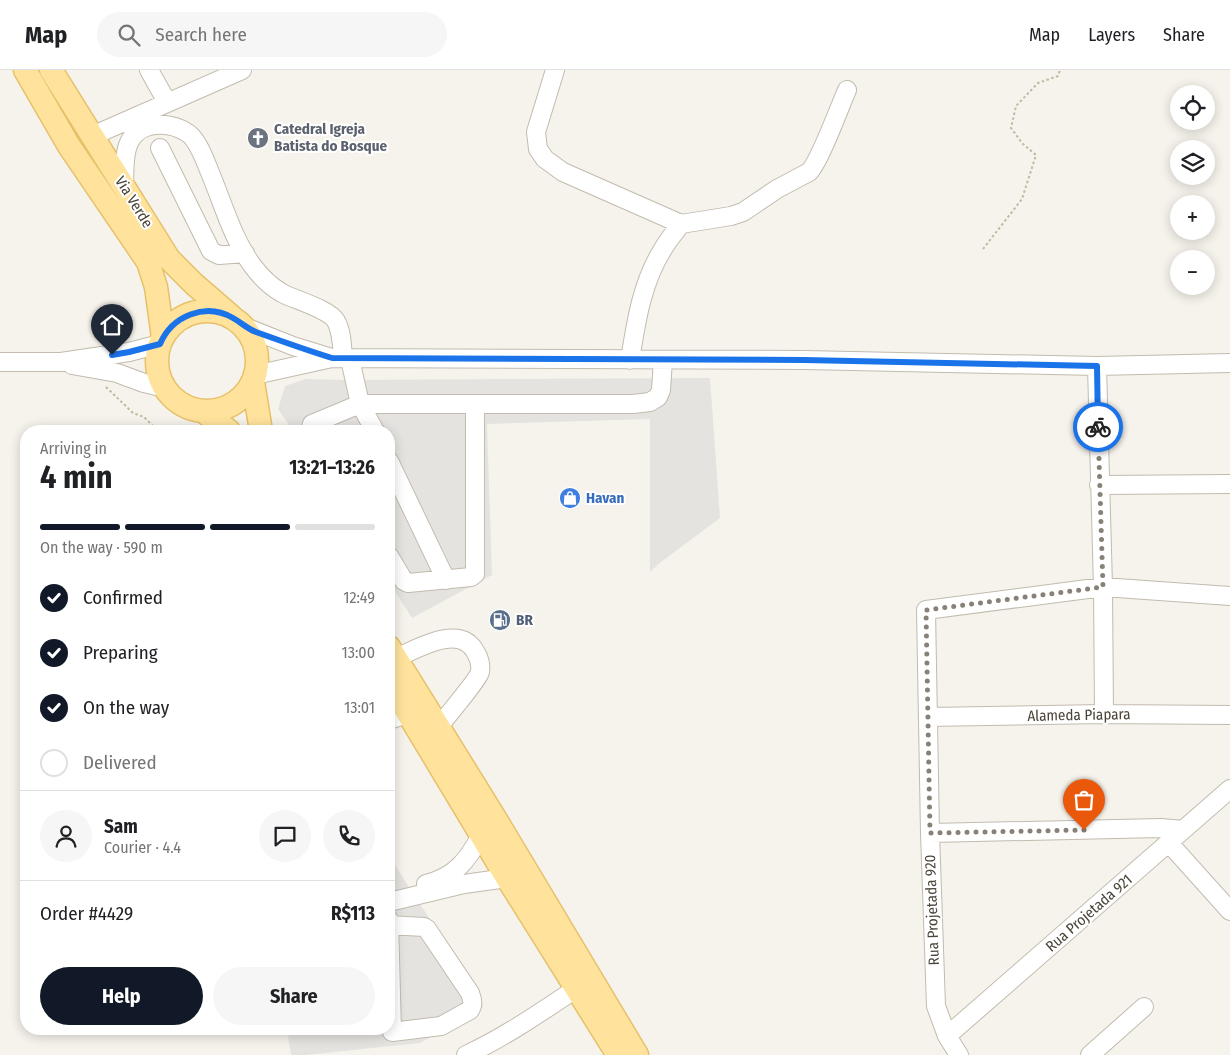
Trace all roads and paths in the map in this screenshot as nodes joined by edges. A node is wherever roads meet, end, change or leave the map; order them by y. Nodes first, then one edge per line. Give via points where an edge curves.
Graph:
1 (25, 70) edge
2 (52, 70) edge
3 (149, 70) edge
4 (242, 70) edge
5 (555, 70) edge
6 (1060, 70) edge
7 (847, 90) dead end
8 (167, 102) junction
9 (92, 136) junction
10 (160, 148) dead end
11 (124, 187) junction
12 (681, 224) junction
13 (982, 249) dead end
14 (245, 253) junction
15 (239, 323) junction
16 (161, 341) junction
17 (342, 358) junction
18 (630, 360) junction
19 (663, 360) junction
20 (0, 362) edge
21 (61, 362) junction
22 (1230, 363) edge
23 (1097, 366) junction
24 (100, 371) junction
25 (254, 378) junction
26 (165, 388) junction
27 (360, 404) junction
28 (475, 405) junction
29 (203, 411) junction
30 (152, 425) edge
31 (221, 425) edge
32 (260, 425) edge
33 (312, 425) edge
34 (372, 425) edge
35 (395, 474) edge
36 (1230, 484) edge
37 (1099, 485) junction
38 (395, 566) edge
39 (446, 580) junction
40 (1103, 587) junction
41 (1230, 596) edge
42 (395, 651) edge
43 (395, 657) edge
44 (1104, 714) junction
45 (1230, 715) edge
46 (398, 717) edge
47 (928, 717) junction
48 (438, 728) junction
49 (1230, 789) edge
50 (1183, 830) junction
51 (930, 833) junction
52 (481, 835) junction
53 (1169, 843) junction
54 (507, 878) junction
55 (395, 892) edge
56 (395, 901) edge
57 (1230, 911) edge
58 (395, 925) edge
59 (577, 988) junction
60 (1144, 1007) dead end
61 (395, 1032) edge
62 (946, 1036) junction
63 (466, 1055) edge
64 (618, 1055) edge
65 (637, 1055) edge
66 (959, 1055) edge
67 (1090, 1055) edge

1 - 16 main road, Via Verde via 69,146 148,262 156,286
2 - 9 main road, Via Verde
3 - 8 street
4 - 8 street
5 - 12 street via 536,132 538,148 545,159 562,172
6 - 13 path via 1058,76 1038,82 1016,106 1011,128 1036,155 1022,199
7 - 12 street via 809,172 743,212
8 - 9 street
9 - 11 main road, Via Verde
10 - 14 street via 211,251 219,255
11 - 14 street via 126,147 138,131 161,124 176,127 190,135 202,154
11 - 15 main road, Via Verde via 169,259
12 - 18 street via 662,250 647,281
14 - 17 street via 264,280 335,319
15 - 16 main road via 218,312 202,311 186,315 173,324
15 - 17 street via 294,346
15 - 25 main road via 252,338 256,350
16 - 21 street via 129,352
16 - 26 main road via 158,374
17 - 18 street
17 - 25 street
17 - 27 street
18 - 19 street
19 - 23 street
19 - 28 street via 661,390 658,397 650,402
20 - 21 street
21 - 24 street
22 - 23 street
23 - 37 street
24 - 26 street
24 - 30 path via 104,385
25 - 29 main road via 244,394 232,404 218,410
25 - 32 main road
26 - 29 main road via 175,400
27 - 28 street
27 - 33 street
27 - 34 street
28 - 39 street via 476,572 471,577
29 - 31 main road
35 - 39 street
36 - 37 street
37 - 40 street
38 - 39 street via 408,583
40 - 41 street
40 - 44 street
40 - 47 street, Rua Projetada 920 via 926,610
42 - 48 street via 454,638 467,642 474,650 480,672
43 - 48 main road
44 - 45 street, Alameda Piapara
44 - 47 street, Alameda Piapara
46 - 52 main road
47 - 51 street, Rua Projetada 920
48 - 65 main road
49 - 50 street, Rua Projetada 921
50 - 51 street
50 - 53 street, Rua Projetada 921
51 - 62 street, Rua Projetada 920 via 936,1006
52 - 54 main road
52 - 55 street via 457,870 434,882
53 - 57 street
53 - 62 street, Rua Projetada 921
54 - 56 street via 464,884
54 - 59 main road
58 - 61 street via 428,929 470,993 473,1006 441,1026
59 - 63 street via 513,1030
59 - 64 main road
60 - 67 street
62 - 66 street, Rua Projetada 920

